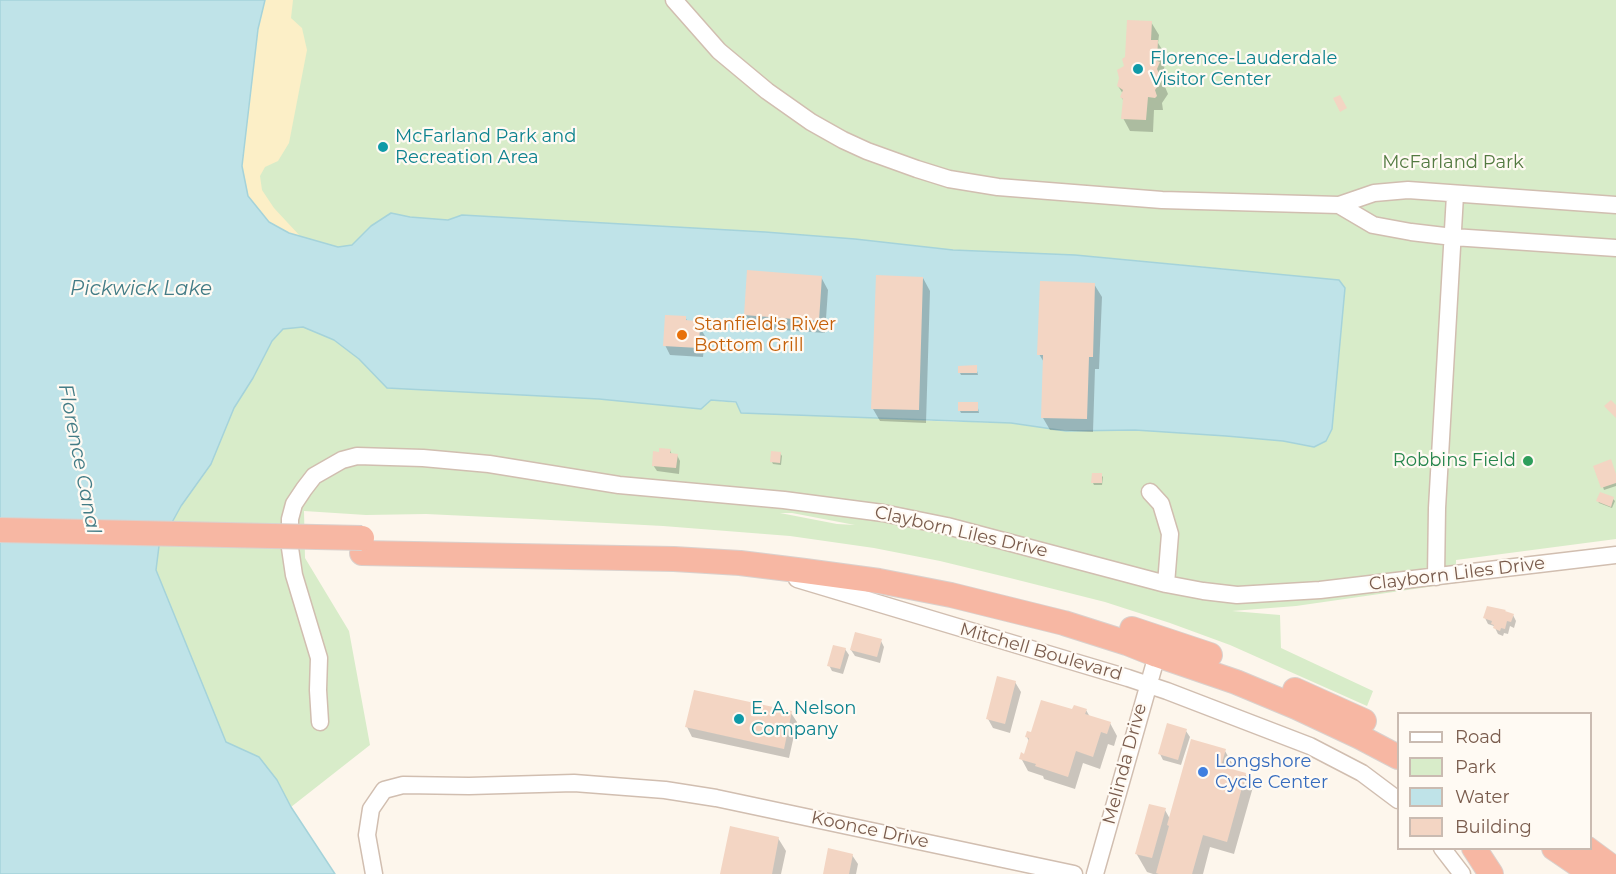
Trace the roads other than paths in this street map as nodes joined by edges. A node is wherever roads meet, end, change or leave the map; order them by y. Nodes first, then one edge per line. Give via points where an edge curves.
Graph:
1 (674, 0) edge
2 (1455, 195) junction
3 (1339, 205) junction
4 (1616, 205) edge
5 (1453, 237) junction
6 (1616, 248) edge
7 (1150, 492) dead end
8 (0, 530) edge
9 (0, 545) edge
10 (362, 545) junction
11 (1616, 555) edge
12 (740, 563) junction
13 (1436, 577) junction
14 (1166, 584) junction
15 (1157, 655) junction
16 (1147, 684) junction
17 (1322, 720) junction
18 (320, 722) dead end
19 (1360, 737) junction
20 (1397, 738) edge
21 (1310, 746) junction
22 (1397, 756) edge
23 (1397, 767) edge
24 (1397, 799) edge
25 (1443, 850) edge
26 (1475, 850) edge
27 (1556, 850) edge
28 (1587, 850) edge
29 (1616, 870) edge
30 (374, 874) edge
31 (1074, 874) edge
32 (1095, 874) edge
33 (1462, 874) edge
34 (1491, 874) edge
35 (1592, 874) edge

1 - 3 street via 719,51 811,122 867,151 949,179 998,187 1162,200
2 - 3 street via 1408,190 1374,193
2 - 4 street
2 - 5 street
3 - 5 street via 1373,225
5 - 6 street
5 - 13 street
7 - 14 street via 1161,504 1170,534
8 - 10 highway, bridge
9 - 10 highway
10 - 12 highway
10 - 20 highway via 692,546 905,572 1035,600 1164,639 1240,666
11 - 13 street, Clayborn Liles Drive
12 - 15 highway via 879,581 951,596 1064,623
12 - 16 street, Mitchell Boulevard
13 - 14 street, Clayborn Liles Drive via 1253,595
14 - 18 street, Clayborn Liles Drive via 883,513 619,485 489,464 357,456 314,476 294,504 290,519 294,575 319,658
15 - 16 street, Melinda Drive
15 - 17 highway via 1236,682
16 - 21 street, Mitchell Boulevard
16 - 32 street, Melinda Drive
17 - 19 highway
17 - 21 street
19 - 22 highway
19 - 23 highway
21 - 24 street, Mitchell Boulevard via 1362,773
25 - 33 street
26 - 34 highway
27 - 35 highway
28 - 29 highway
30 - 31 street, Koonce Drive via 367,835 371,809 384,790 403,785 574,783 665,790 727,800

